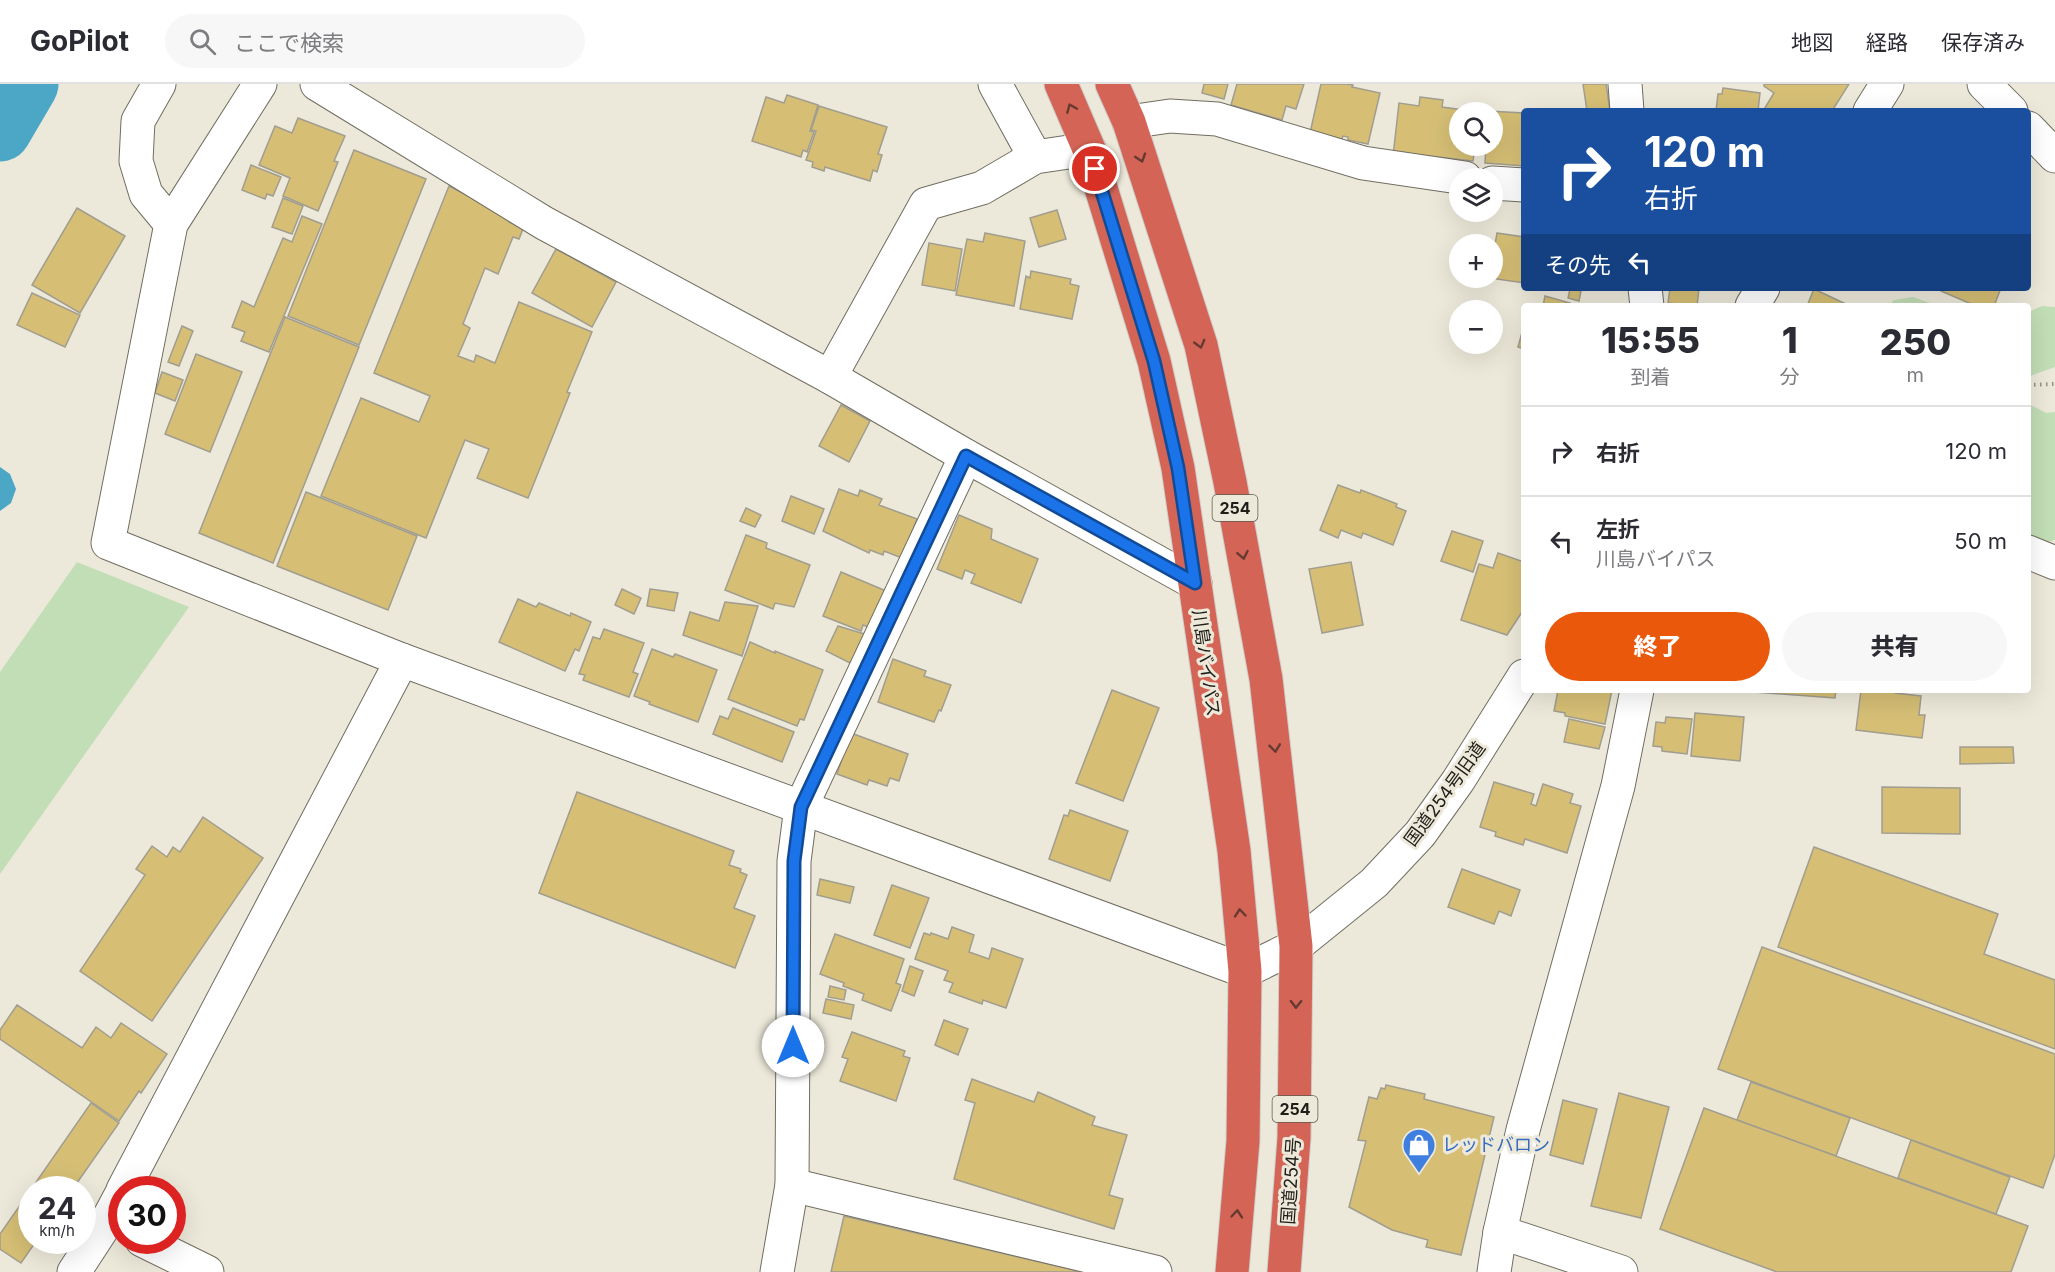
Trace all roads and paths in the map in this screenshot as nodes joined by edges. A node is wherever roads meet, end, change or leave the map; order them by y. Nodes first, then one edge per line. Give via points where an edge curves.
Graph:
1 (159, 84) edge
2 (260, 84) edge
3 (317, 84) edge
4 (995, 84) edge
5 (1061, 84) edge
6 (1112, 84) edge
7 (1625, 84) edge
8 (1887, 84) edge
9 (1984, 84) edge
10 (1627, 108) edge
11 (1872, 108) edge
12 (2008, 108) edge
13 (1129, 122) junction
14 (2031, 131) edge
15 (1089, 149) junction
16 (2055, 156) edge
17 (1035, 158) junction
18 (1449, 176) edge
19 (1503, 184) edge
20 (1521, 185) edge
21 (171, 224) junction
22 (830, 377) junction
23 (2055, 384) edge
24 (2031, 385) edge
25 (966, 456) junction
26 (2031, 553) edge
27 (2055, 563) edge
28 (1195, 583) junction
29 (402, 660) junction
30 (1521, 681) edge
31 (1636, 693) edge
32 (801, 807) junction
33 (1296, 946) junction
34 (1245, 971) junction
35 (130, 1176) edge
36 (792, 1185) junction
37 (1500, 1232) junction
38 (108, 1234) edge
39 (170, 1254) edge
40 (74, 1272) edge
41 (207, 1272) edge
42 (777, 1272) edge
43 (1155, 1272) edge
44 (1232, 1272) edge
45 (1284, 1272) edge
46 (1494, 1272) edge
47 (1622, 1272) edge

1 - 21 street via 138,121 135,161 146,194
2 - 21 street
3 - 22 street via 544,223
4 - 17 street
15 -> 5 highway, 川島バイパス / 254
6 - 13 highway, 254
7 - 10 street
8 - 11 street
9 - 12 street
13 - 18 street via 1170,116 1217,120 1363,163
13 -> 33 highway, 254 via 1201,345 1230,482 1266,679
14 - 16 street
15 - 17 street
15 - 28 highway, 川島バイパス / 254 via 1154,361 1178,468
17 - 22 street via 982,188 926,204
19 - 20 street
21 - 29 street via 108,543
22 - 25 street
23 - 24 path
25 - 28 street
25 - 32 street
26 - 27 street
34 -> 28 highway, 川島バイパス / 254 via 1234,851
29 - 32 street
29 - 35 street
30 - 33 street, 国道254号旧道 via 1420,834 1374,883
31 - 37 street via 1618,786 1523,1130
32 - 34 street
32 - 36 street via 794,861
33 - 34 street, 国道254号旧道
33 -> 45 highway, 国道254号 / 254 via 1294,1138
44 -> 34 highway, 254 via 1243,1141
36 - 42 street
36 - 43 street
37 - 46 street
37 - 47 street
38 - 40 street
39 - 41 street

